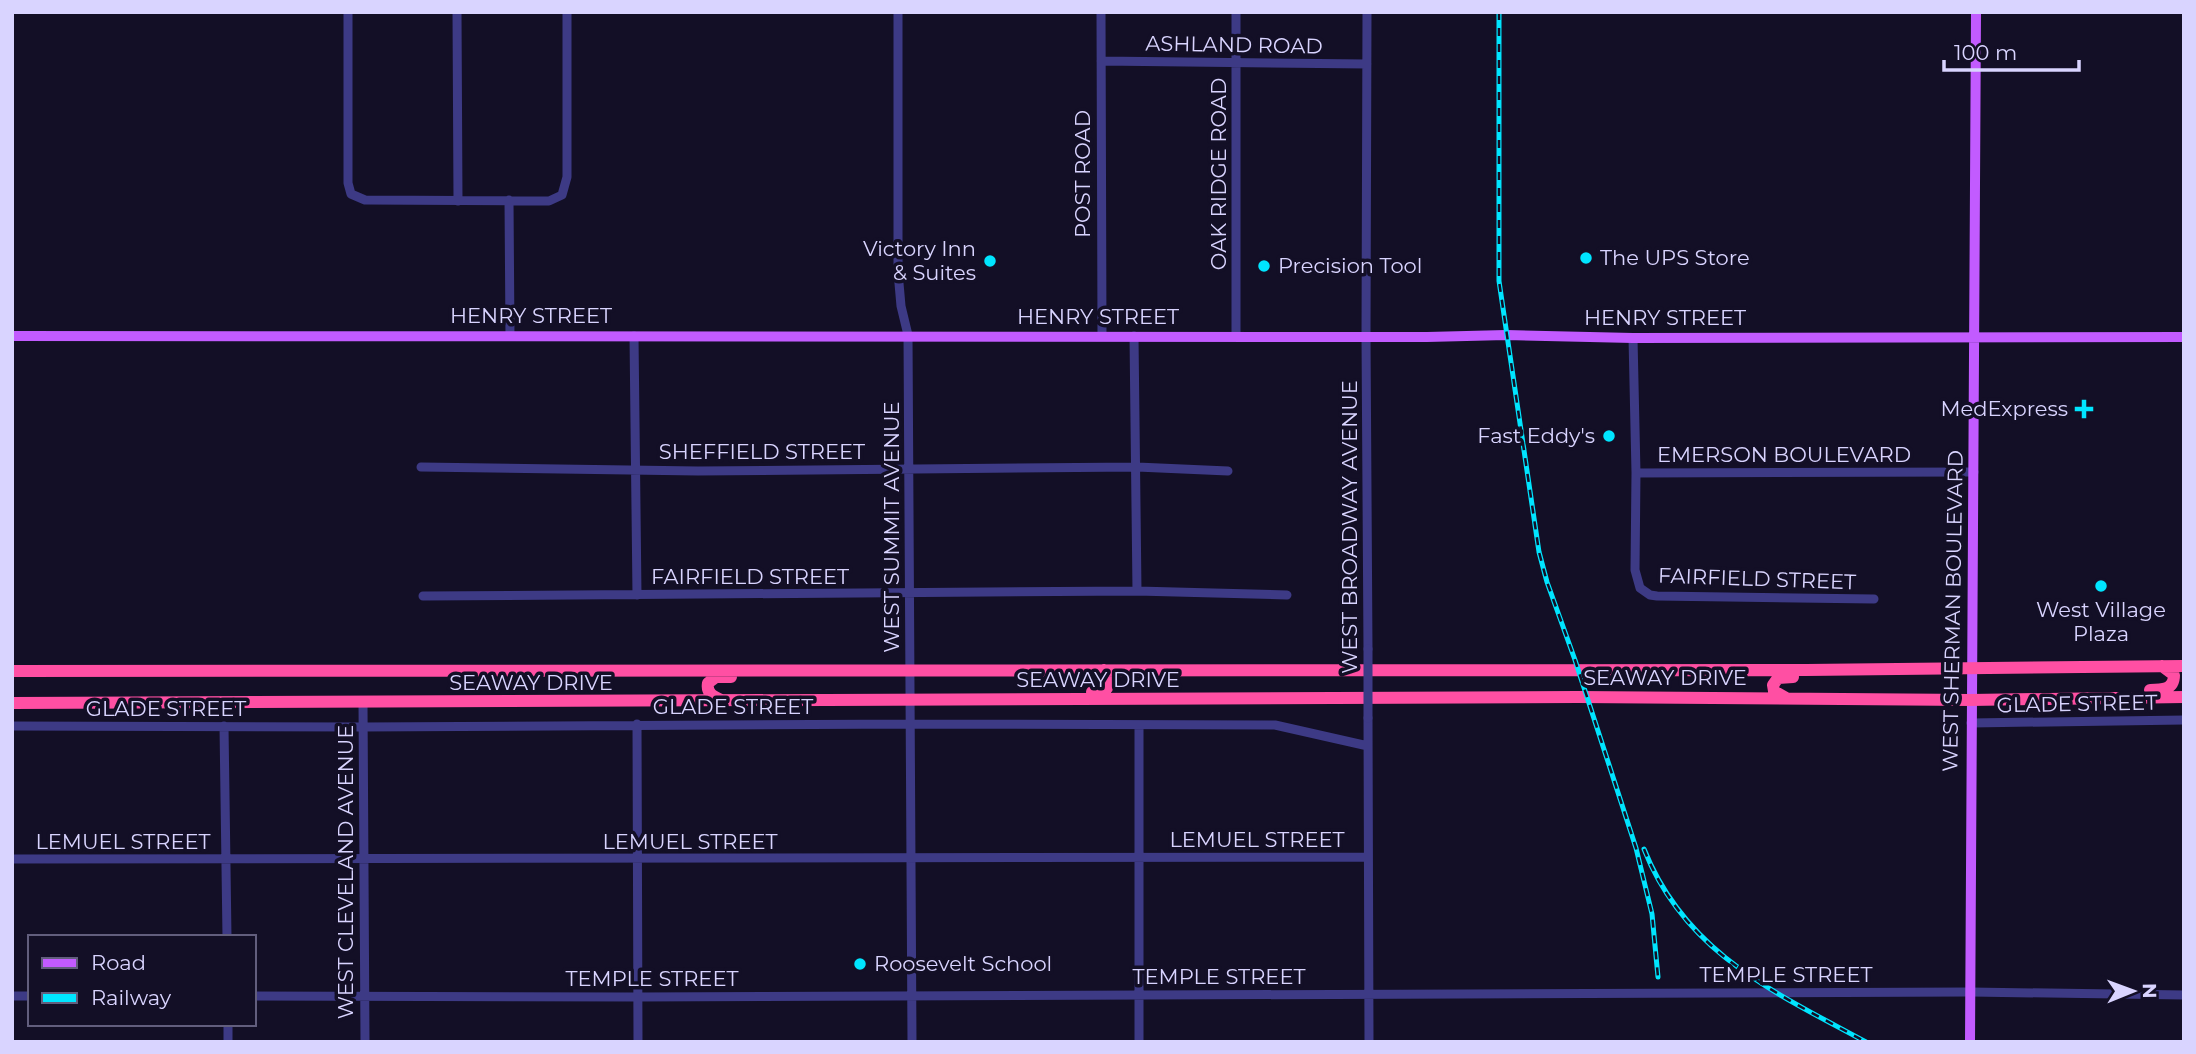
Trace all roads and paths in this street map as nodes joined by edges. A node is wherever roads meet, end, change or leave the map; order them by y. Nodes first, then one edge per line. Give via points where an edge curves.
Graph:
1 (348, 12) edge
2 (457, 12) edge
3 (567, 12) edge
4 (898, 12) edge
5 (1101, 12) edge
6 (1236, 12) edge
7 (1367, 12) edge
8 (1976, 12) edge
9 (1101, 61) junction
10 (1237, 63) junction
11 (1367, 64) junction
12 (509, 200) junction
13 (458, 201) junction
14 (635, 335) junction
15 (908, 335) junction
16 (12, 336) edge
17 (510, 336) junction
18 (1102, 336) junction
19 (1134, 336) junction
20 (1236, 336) junction
21 (1366, 336) junction
22 (2184, 337) edge
23 (1633, 338) junction
24 (1975, 338) junction
25 (421, 467) dead end
26 (1137, 467) junction
27 (910, 468) junction
28 (636, 469) junction
29 (1228, 471) dead end
30 (1974, 472) junction
31 (1636, 473) junction
32 (1137, 591) junction
33 (910, 593) junction
34 (637, 595) junction
35 (423, 596) dead end
36 (1287, 596) dead end
37 (1874, 600) dead end
38 (2162, 666) junction
39 (2184, 666) edge
40 (1950, 667) junction
41 (1972, 667) junction
42 (911, 669) junction
43 (881, 670) junction
44 (1104, 670) junction
45 (12, 671) edge
46 (910, 698) junction
47 (1787, 698) junction
48 (2184, 698) edge
49 (1984, 699) junction
50 (1970, 700) junction
51 (725, 701) junction
52 (363, 703) junction
53 (12, 704) edge
54 (2184, 720) edge
55 (1971, 723) junction
56 (637, 724) junction
57 (911, 724) junction
58 (1139, 724) junction
59 (12, 726) edge
60 (224, 726) junction
61 (362, 727) junction
62 (1368, 746) junction
63 (1368, 857) junction
64 (1139, 858) junction
65 (12, 859) edge
66 (638, 859) junction
67 (912, 859) junction
68 (227, 860) junction
69 (364, 860) junction
70 (227, 935) edge
71 (1970, 992) junction
72 (1370, 994) junction
73 (1139, 995) junction
74 (2184, 995) edge
75 (256, 996) edge
76 (365, 996) junction
77 (912, 996) junction
78 (638, 998) junction
79 (365, 1042) edge
80 (638, 1042) edge
81 (912, 1042) edge
82 (1139, 1042) edge
83 (1369, 1042) edge
84 (1970, 1042) edge

1 - 13 street via 351,194 365,200
2 - 13 street
3 - 12 street via 566,187 550,201
4 - 15 street, WEST SUMMIT AVENUE via 898,272
5 - 9 street, POST ROAD
6 - 10 street, OAK RIDGE ROAD
7 - 11 street, WEST BROADWAY AVENUE
8 - 24 main road, WEST SHERMAN BOULEVARD
9 - 10 street, ASHLAND ROAD
9 - 18 street, POST ROAD
10 - 11 street, ASHLAND ROAD
10 - 20 street, OAK RIDGE ROAD
11 - 21 street, WEST BROADWAY AVENUE
12 - 13 street
12 - 17 street
14 - 15 main road, HENRY STREET
14 - 17 main road, HENRY STREET
14 - 28 street
15 - 18 main road, HENRY STREET
15 - 27 street, WEST SUMMIT AVENUE
16 - 17 main road, HENRY STREET
18 - 19 main road, HENRY STREET
19 - 20 main road, HENRY STREET
19 - 26 street
20 - 21 main road, HENRY STREET
21 - 23 main road, HENRY STREET
21 - 62 street, WEST BROADWAY AVENUE, bridge
22 - 24 main road, HENRY STREET
23 - 24 main road, HENRY STREET
23 - 31 street
24 - 30 main road, WEST SHERMAN BOULEVARD
25 - 28 street, SHEFFIELD STREET
26 - 27 street, SHEFFIELD STREET
26 - 29 street, SHEFFIELD STREET
26 - 32 street
27 - 28 street, SHEFFIELD STREET
27 - 33 street, WEST SUMMIT AVENUE
28 - 34 street
30 - 31 street, EMERSON BOULEVARD
30 - 41 main road, WEST SHERMAN BOULEVARD
31 - 37 street, FAIRFIELD STREET via 1635,570 1640,588 1650,595
32 - 33 street, FAIRFIELD STREET
32 - 36 street, FAIRFIELD STREET
33 - 34 street, FAIRFIELD STREET
33 - 42 street, WEST SUMMIT AVENUE
34 - 35 street, FAIRFIELD STREET
38 - 39 highway, SEAWAY DRIVE
38 - 41 highway, SEAWAY DRIVE
38 - 49 highway via 2174,675 2171,687 2165,690 2005,692
40 - 41 highway, SEAWAY DRIVE
40 - 44 highway, SEAWAY DRIVE
40 - 47 highway via 1932,675 1778,678 1774,691
41 - 50 main road, WEST SHERMAN BOULEVARD
42 - 43 highway, SEAWAY DRIVE
42 - 44 highway, SEAWAY DRIVE
42 - 46 street, WEST SUMMIT AVENUE
43 - 45 highway, SEAWAY DRIVE
43 - 51 highway via 858,676 712,679 709,693
44 - 46 highway via 1109,683 1102,692
46 - 47 highway, SEAWAY DRIVE
46 - 51 highway, SEAWAY DRIVE
46 - 57 street, WEST SUMMIT AVENUE
47 - 50 highway, SEAWAY DRIVE
48 - 49 highway, SEAWAY DRIVE
49 - 50 highway, SEAWAY DRIVE
50 - 55 main road, WEST SHERMAN BOULEVARD
51 - 52 highway, SEAWAY DRIVE
52 - 53 highway, SEAWAY DRIVE
52 - 61 street, WEST CLEVELAND AVENUE
54 - 55 street, GLADE STREET
55 - 71 main road, WEST SHERMAN BOULEVARD
56 - 57 street, GLADE STREET
56 - 61 street, GLADE STREET
56 - 66 street
57 - 58 street, GLADE STREET
57 - 67 street, WEST SUMMIT AVENUE
58 - 62 street, GLADE STREET via 1275,725
58 - 64 street
59 - 60 street, GLADE STREET
60 - 61 street, GLADE STREET
60 - 68 street
61 - 69 street, WEST CLEVELAND AVENUE
62 - 63 street, WEST BROADWAY AVENUE
63 - 64 street, LEMUEL STREET
63 - 72 street, WEST BROADWAY AVENUE
64 - 67 street, LEMUEL STREET
64 - 73 street
65 - 68 street, LEMUEL STREET
66 - 67 street, LEMUEL STREET
66 - 69 street, LEMUEL STREET
66 - 78 street
67 - 77 street, WEST SUMMIT AVENUE
68 - 69 street, LEMUEL STREET
68 - 70 street
69 - 76 street, WEST CLEVELAND AVENUE
71 - 72 street, TEMPLE STREET
71 - 74 street, TEMPLE STREET
71 - 84 main road, WEST SHERMAN BOULEVARD
72 - 73 street, TEMPLE STREET
72 - 83 street, WEST BROADWAY AVENUE
73 - 77 street, TEMPLE STREET
73 - 82 street
75 - 76 street, TEMPLE STREET
76 - 78 street, TEMPLE STREET
76 - 79 street, WEST CLEVELAND AVENUE
77 - 78 street, TEMPLE STREET
77 - 81 street, WEST SUMMIT AVENUE
78 - 80 street

